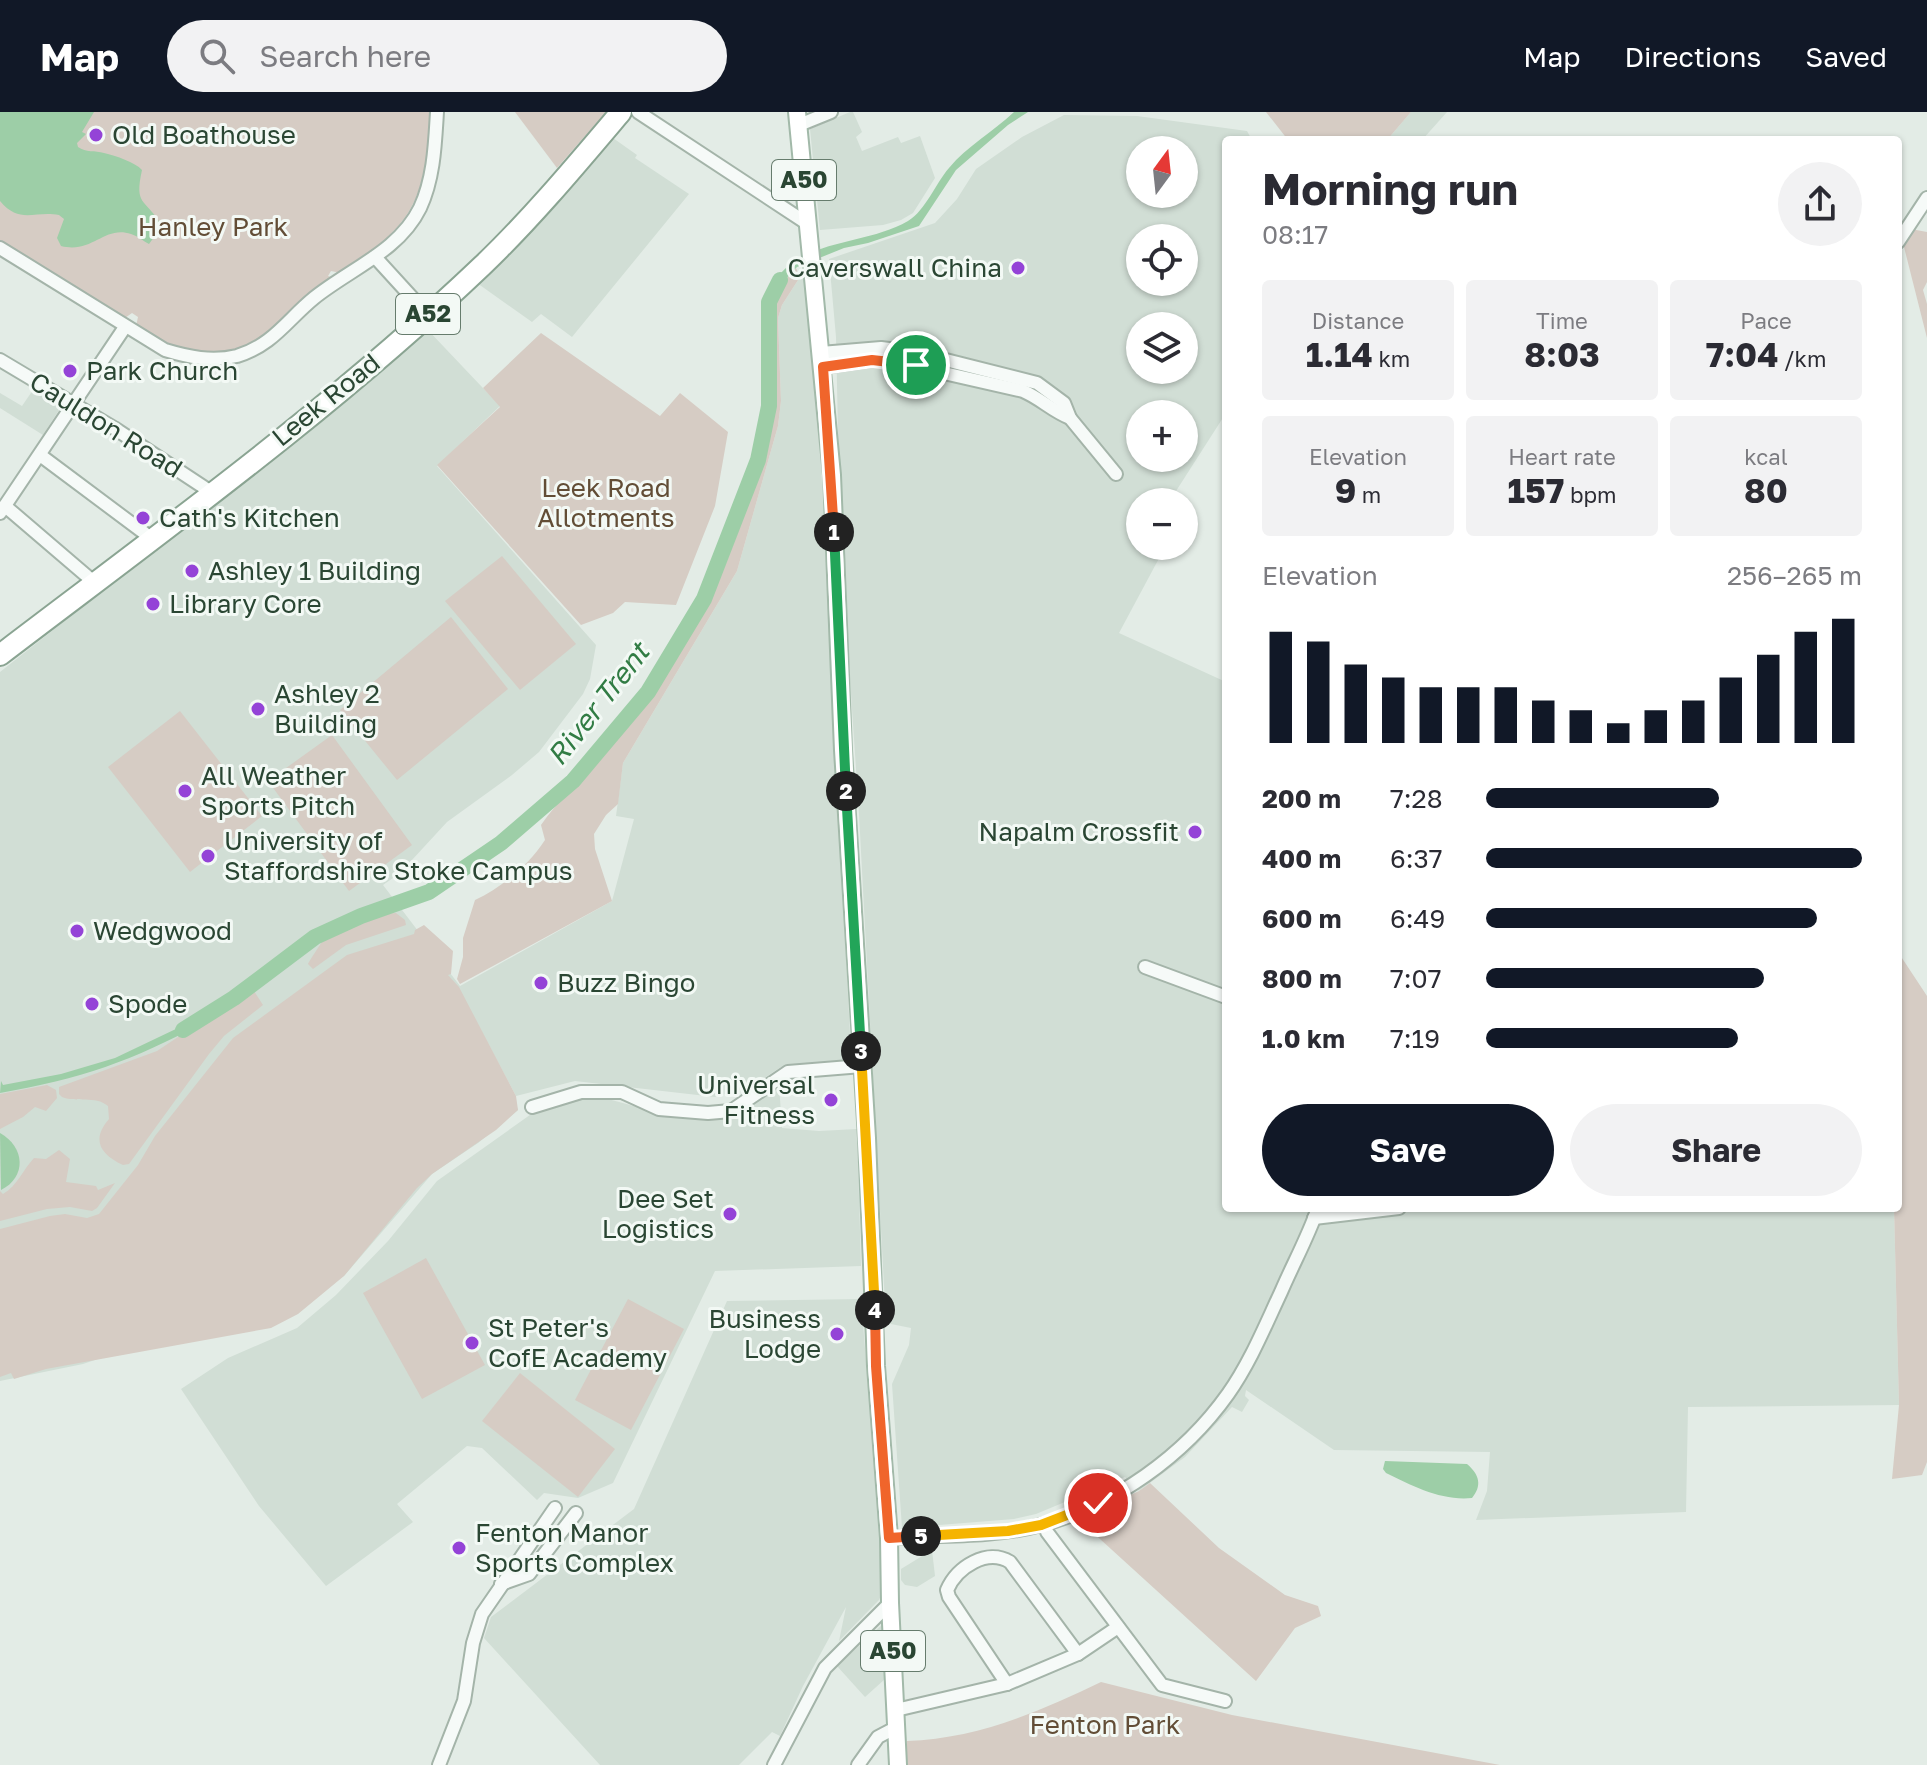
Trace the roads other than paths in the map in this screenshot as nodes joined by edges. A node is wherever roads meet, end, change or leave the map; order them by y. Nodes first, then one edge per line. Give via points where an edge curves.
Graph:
1 (437, 112) edge
2 (621, 112) edge
3 (638, 112) edge
4 (831, 112) edge
5 (798, 118) edge
6 (1927, 198) edge
7 (808, 224) junction
8 (1902, 236) edge
9 (0, 248) edge
10 (375, 257) junction
11 (427, 314) junction
12 (125, 327) junction
13 (822, 360) junction
14 (2, 366) edge
15 (75, 404) junction
16 (40, 455) junction
17 (1116, 474) dead end
18 (211, 492) junction
19 (2, 510) edge
20 (151, 538) junction
21 (95, 583) junction
22 (0, 655) edge
23 (1145, 967) dead end
24 (1222, 996) edge
25 (862, 1066) junction
26 (532, 1107) dead end
27 (1316, 1213) edge
28 (555, 1508) dead end
29 (576, 1513) dead end
30 (1047, 1532) dead end
31 (889, 1538) junction
32 (501, 1584) junction
33 (890, 1603) junction
34 (1118, 1627) junction
35 (1078, 1654) junction
36 (1007, 1684) junction
37 (1225, 1701) dead end
38 (896, 1719) junction
39 (439, 1765) edge
40 (774, 1765) edge
41 (858, 1765) edge
42 (898, 1765) edge

1 - 10 street via 434,158 420,207 405,230
2 - 11 highway, Leek Road / A52 via 521,226
3 - 7 street
4 - 5 street
5 - 7 main road, A50
6 - 8 street
7 - 13 main road, A50
9 - 12 street
10 - 11 street
10 - 12 street via 314,298 280,332 238,355 190,357 165,350
11 - 18 highway, Leek Road / A52
12 - 15 street
13 - 17 street via 916,365 1023,391 1070,418
13 - 25 main road, A50
14 - 15 street, Cauldon Road
15 - 16 street
15 - 18 street, Cauldon Road
16 - 19 street
16 - 20 street
18 - 20 highway, Leek Road / A52
19 - 21 street
20 - 21 highway, Leek Road / A52
21 - 22 highway, Leek Road / A52
23 - 24 street
25 - 26 street via 788,1072 731,1111 659,1109 622,1092 581,1092
25 - 31 main road, A50
27 - 31 street via 1254,1349 1228,1393 1186,1442 1141,1479 1041,1525
28 - 32 street
29 - 32 street via 529,1574
30 - 34 street
31 - 33 main road, A50
32 - 39 street via 478,1624 464,1701
33 - 38 main road, A50
33 - 40 street via 825,1668
34 - 35 street
34 - 37 street via 1162,1685
35 - 36 street
35 - 36 street via 1010,1562 986,1556 957,1573 947,1590
36 - 38 street
38 - 41 street
38 - 42 main road, A50

